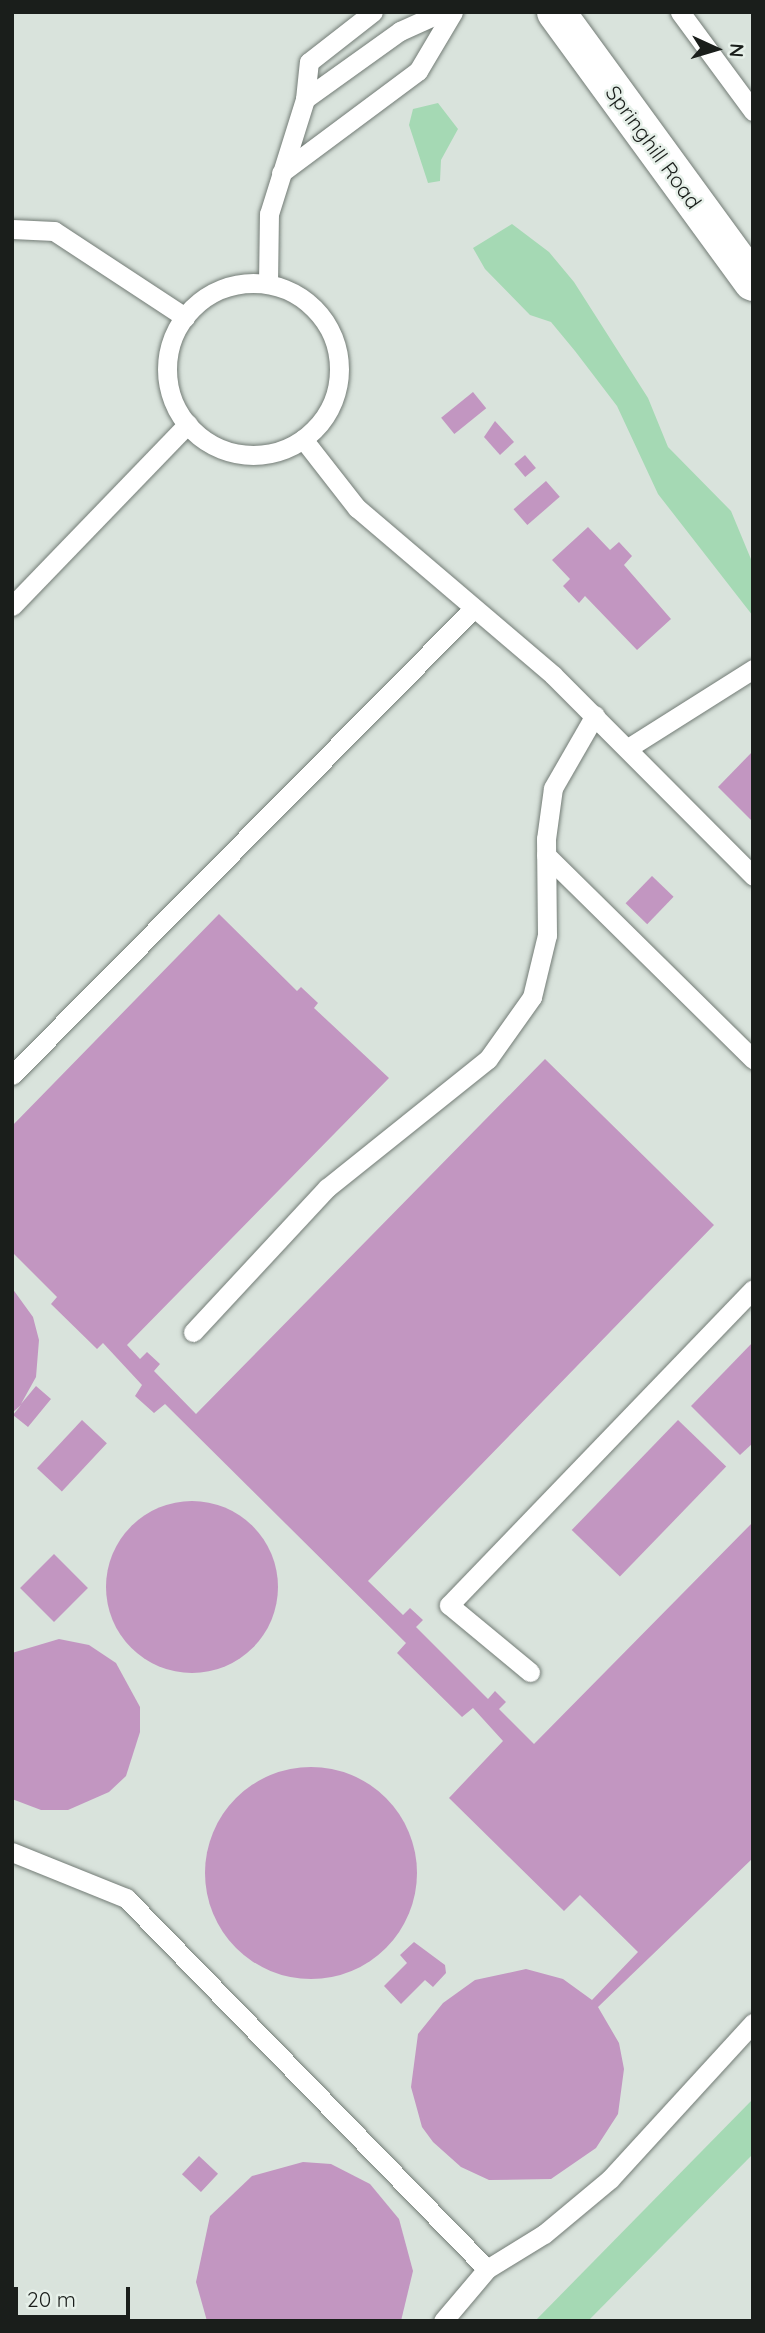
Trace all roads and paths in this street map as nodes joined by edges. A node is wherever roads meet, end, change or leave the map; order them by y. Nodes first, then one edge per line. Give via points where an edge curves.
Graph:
1 (373, 12) edge
2 (442, 12) edge
3 (453, 12) edge
4 (556, 12) edge
5 (680, 12) edge
6 (305, 99) junction
7 (753, 111) edge
8 (281, 173) junction
9 (12, 229) edge
10 (753, 282) edge
11 (268, 284) junction
12 (185, 317) junction
13 (188, 424) junction
14 (303, 439) junction
15 (12, 606) edge
16 (471, 611) junction
17 (753, 669) edge
18 (595, 715) junction
19 (628, 748) junction
20 (546, 855) junction
21 (753, 876) edge
22 (753, 1059) edge
23 (12, 1075) edge
24 (753, 1289) edge
25 (193, 1332) dead end
26 (530, 1672) dead end
27 (12, 1852) edge
28 (753, 2023) edge
29 (487, 2269) junction
30 (443, 2321) edge

1 - 6 lane via 309,62
2 - 6 lane via 400,31
3 - 8 lane via 418,71
4 - 10 main road, Springhill Road
5 - 7 lane
6 - 8 lane
8 - 11 lane via 269,214
9 - 12 lane via 54,231
11 - 12 lane via 227,286
11 - 14 lane via 307,301 337,347 334,402
12 - 13 lane via 169,348 167,378
13 - 14 lane via 216,448 244,455 272,454
13 - 15 lane
14 - 16 lane via 357,508
16 - 18 lane
16 - 23 lane
17 - 19 lane
18 - 19 lane
18 - 20 lane via 553,788
19 - 21 lane
20 - 22 lane
20 - 25 lane via 547,935 532,997 488,1059 327,1188
24 - 26 lane via 449,1605
27 - 29 lane via 126,1898
28 - 29 lane via 610,2179 544,2234
29 - 30 lane

